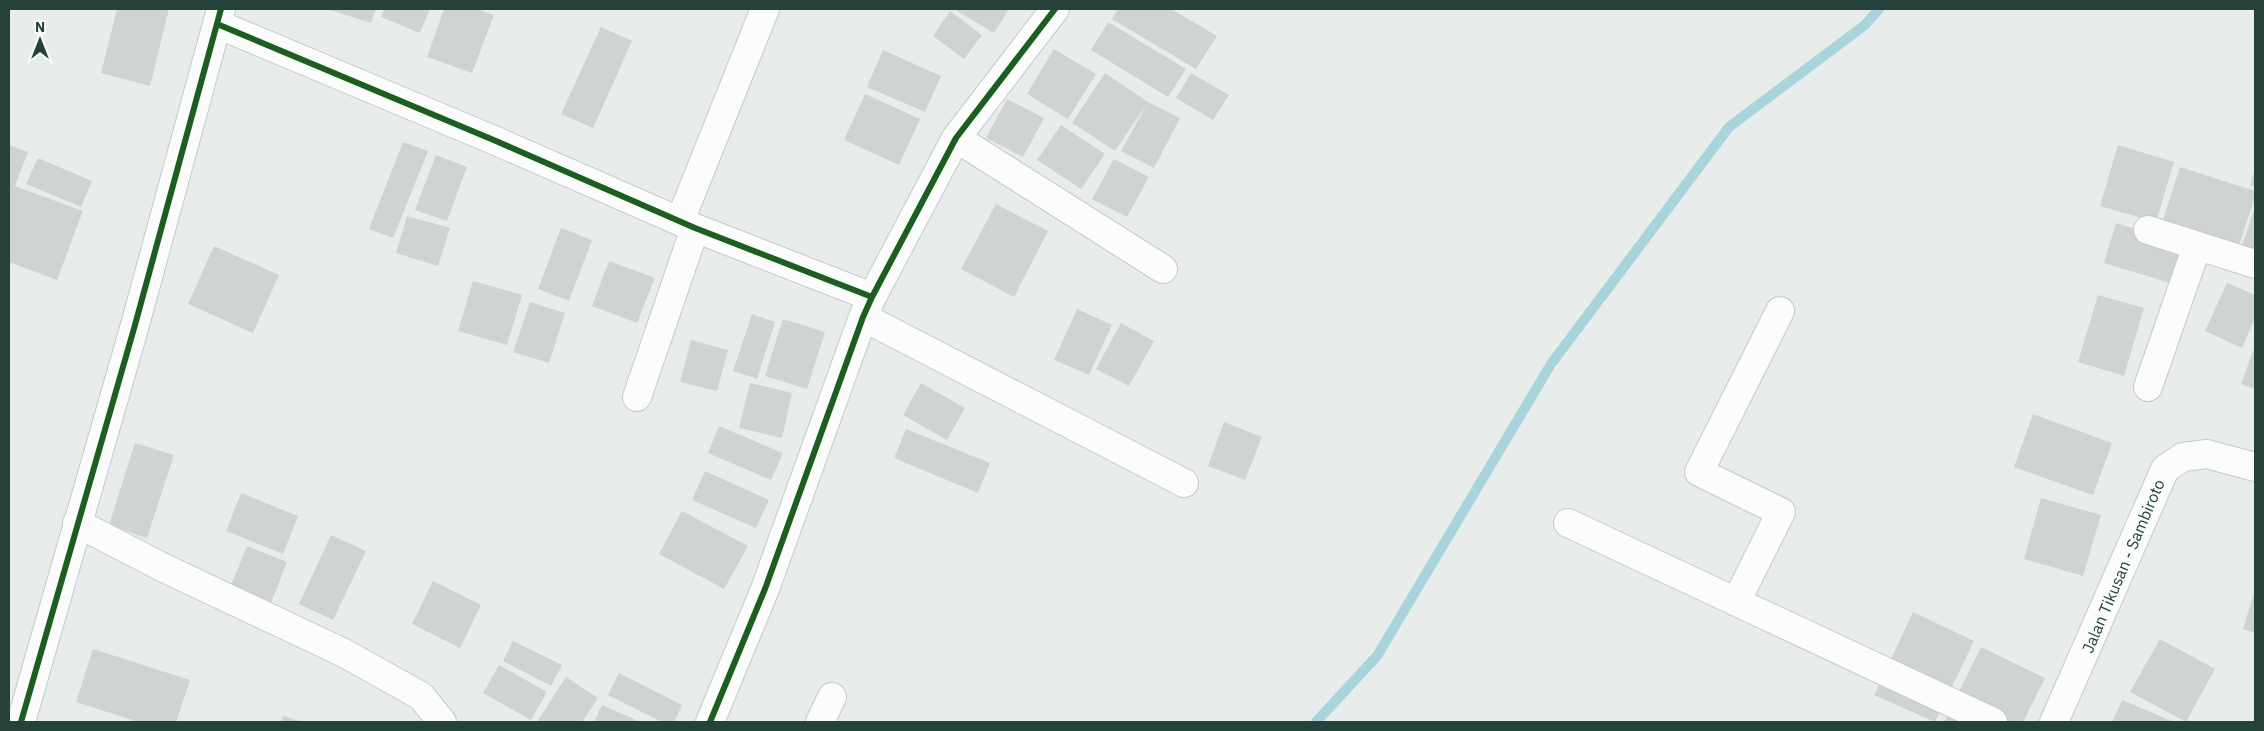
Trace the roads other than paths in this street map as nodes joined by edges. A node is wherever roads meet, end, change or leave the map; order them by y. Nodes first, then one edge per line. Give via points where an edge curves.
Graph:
1 (765, 9) edge
2 (1055, 9) edge
3 (219, 17) edge
4 (956, 138) junction
5 (687, 225) junction
6 (2148, 230) dead end
7 (2197, 246) junction
8 (2255, 264) edge
9 (1163, 269) dead end
10 (867, 307) junction
11 (1780, 311) dead end
12 (2148, 387) dead end
13 (637, 397) dead end
14 (2255, 466) edge
15 (1184, 483) dead end
16 (77, 523) junction
17 (1568, 523) dead end
18 (1736, 602) junction
19 (832, 697) dead end
20 (21, 722) edge
21 (442, 722) edge
22 (710, 722) edge
23 (820, 722) edge
24 (1993, 722) edge
25 (2054, 722) edge

1 - 5 street
2 - 4 street
3 - 5 street
3 - 16 street
4 - 9 street
4 - 10 street
5 - 10 street
5 - 13 street
6 - 7 street
7 - 8 street
7 - 12 street
10 - 15 street
10 - 22 street via 765,589
11 - 18 street via 1699,472 1781,512
14 - 25 street, Jalan Tikusan - Sambiroto via 2208,454 2183,457 2165,469
16 - 20 street
16 - 21 street via 344,653 421,696
17 - 18 street
18 - 24 street
19 - 23 street

